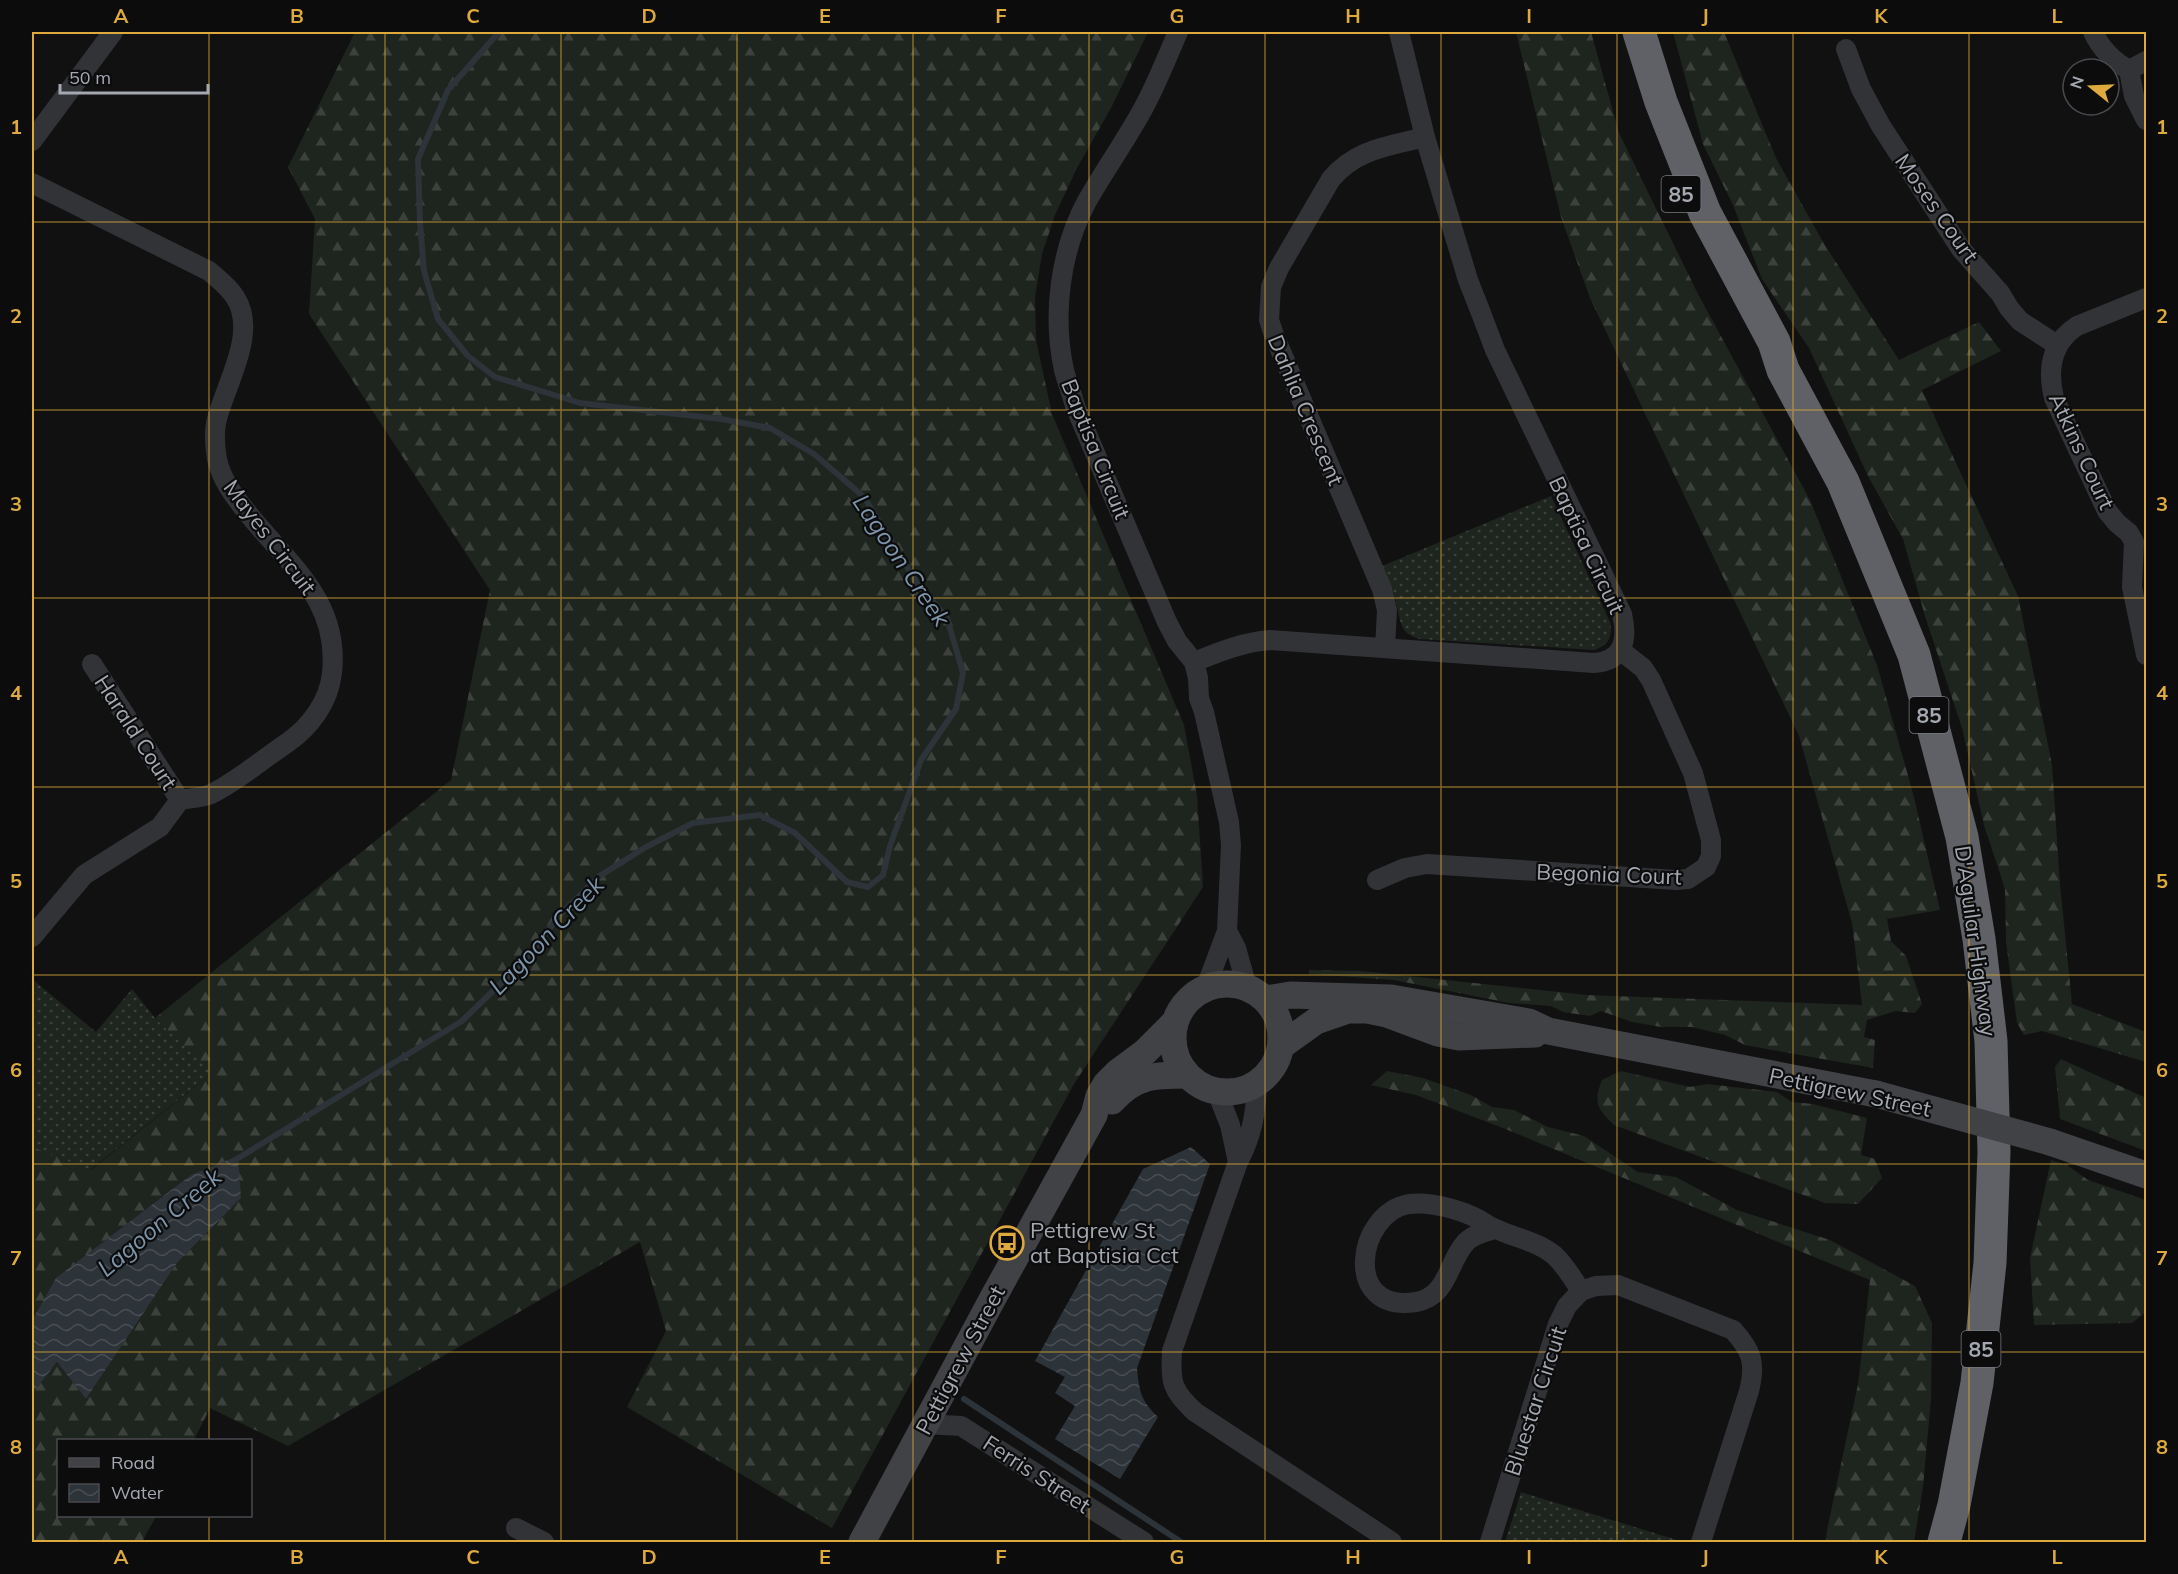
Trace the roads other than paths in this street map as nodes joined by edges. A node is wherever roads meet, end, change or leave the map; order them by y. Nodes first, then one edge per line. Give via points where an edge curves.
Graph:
1 (113, 32) edge
2 (1178, 32) edge
3 (1399, 32) edge
4 (1621, 32) edge
5 (1639, 32) edge
6 (2093, 32) edge
7 (1846, 49) dead end
8 (2146, 61) edge
9 (2129, 70) junction
10 (2146, 120) edge
11 (1425, 137) junction
12 (32, 141) edge
13 (32, 183) edge
14 (2146, 298) edge
15 (2057, 345) junction
16 (1783, 370) junction
17 (2140, 540) edge
18 (1385, 648) junction
19 (1620, 650) junction
20 (2146, 655) edge
21 (1194, 662) junction
22 (93, 664) dead end
23 (180, 800) junction
24 (1377, 880) dead end
25 (1227, 931) junction
26 (32, 937) edge
27 (1206, 987) junction
28 (1257, 993) junction
29 (1174, 1023) junction
30 (1548, 1031) junction
31 (1281, 1046) junction
32 (1187, 1075) junction
33 (1257, 1083) junction
34 (1217, 1092) junction
35 (1094, 1114) junction
36 (1238, 1162) junction
37 (2146, 1175) edge
38 (1495, 1229) junction
39 (1581, 1291) junction
40 (924, 1424) junction
41 (516, 1527) dead end
42 (544, 1542) edge
43 (862, 1542) edge
44 (1144, 1542) edge
45 (1392, 1542) edge
46 (1490, 1542) edge
47 (1701, 1542) edge
48 (1944, 1542) edge

1 - 12 street
2 - 21 street, Baptisa Circuit via 1144,107 1086,202 1062,276 1059,310 1064,371 1075,406 1167,622
3 - 11 street, Baptisa Circuit
4 - 16 highway, D'Aguilar Highway / 85 via 1644,110 1694,225 1763,347
5 - 16 highway, D'Aguilar Highway / 85 via 1660,102 1705,213 1774,342
6 - 9 street via 2114,62
7 - 15 street, Moses Court via 1881,126 1961,249 2020,321
8 - 9 street
9 - 10 street via 2134,96
11 - 18 street, Dahlia Crescent via 1357,155 1341,166 1280,268 1269,303 1274,335 1382,589 1387,610
11 - 19 street, Baptisa Circuit via 1468,280 1495,350 1622,614 1625,639
13 - 23 street, Mayes Circuit via 209,271 236,298 243,338 216,426 218,462 237,500 308,584 331,631 334,655 328,689 315,717 300,735 210,794
14 - 15 street via 2077,326
15 - 17 street, Atkins Court via 2050,364 2054,398 2107,511 2116,523
16 - 48 highway, D'Aguilar Highway / 85 via 1843,482 1914,655 1962,837 1979,939 1991,1041 1994,1152 1990,1263 1977,1383
17 - 20 street, Atkins Court via 2132,587
18 - 19 street via 1594,663 1604,663
18 - 21 street via 1252,641
19 - 24 street, Begonia Court via 1647,674 1694,773 1711,840 1706,867 1688,879 1676,880 1427,864
21 - 25 street, Baptisa Circuit via 1229,822
22 - 23 street, Harald Court
23 - 26 street via 160,827 84,875
25 - 27 street, Baptisa Circuit
25 - 28 street, Baptisa Circuit
27 - 28 main road via 1227,983
27 - 29 main road via 1192,995
28 - 30 main road, Pettigrew Street via 1389,998 1529,1022
28 - 31 main road via 1276,1013
29 - 32 main road via 1172,1042 1176,1060
29 - 35 main road, Pettigrew Street via 1106,1084
30 - 31 main road, Pettigrew Street via 1458,1037 1387,1014 1348,1010 1316,1021
30 - 37 main road, Pettigrew Street, bridge via 1876,1094 2050,1142
31 - 33 main road via 1272,1067
32 - 34 main road
32 - 35 main road, Pettigrew Street via 1160,1075 1134,1082
33 - 34 main road via 1244,1090
33 - 36 street via 1248,1142
34 - 36 street
35 - 40 main road, Pettigrew Street
36 - 45 street via 1172,1351 1173,1384 1180,1398 1195,1412
38 - 38 street via 1468,1240 1458,1251 1442,1286 1419,1302 1393,1302 1380,1297 1365,1275 1366,1246 1396,1208 1410,1204 1436,1206 1478,1219
38 - 39 street via 1554,1255
39 - 46 street, Bluestar Circuit via 1558,1324
39 - 47 street via 1618,1285 1733,1330 1745,1343 1754,1374
40 - 43 main road, Pettigrew Street
40 - 44 street, Ferris Street via 961,1426
41 - 42 street

